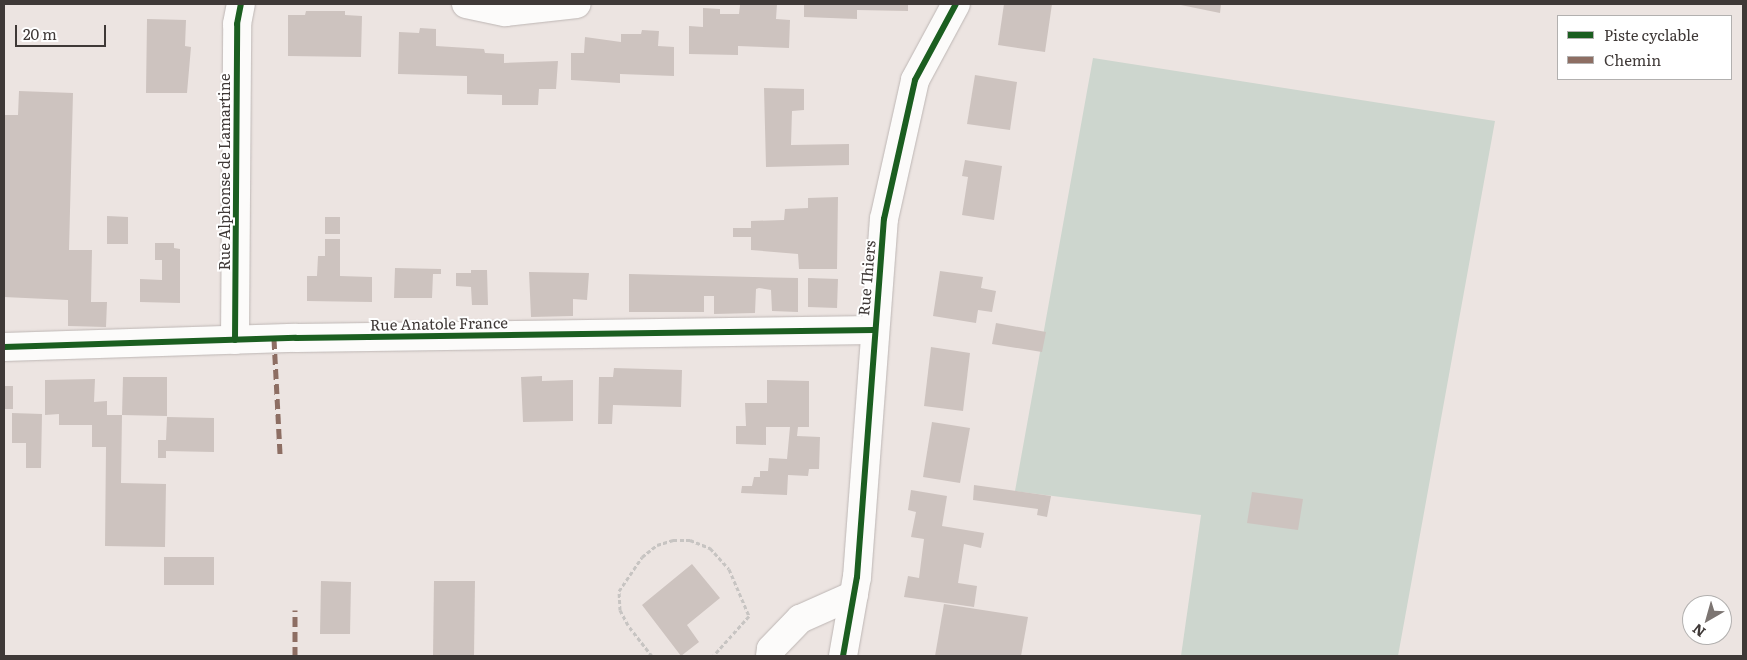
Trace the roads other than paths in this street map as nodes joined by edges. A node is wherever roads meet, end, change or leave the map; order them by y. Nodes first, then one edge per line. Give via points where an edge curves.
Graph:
1 (241, 4) edge
2 (466, 4) edge
3 (577, 4) edge
4 (956, 4) edge
5 (874, 330) junction
6 (235, 340) junction
7 (4, 347) edge
8 (854, 595) junction
9 (770, 656) edge
10 (843, 656) edge

1 - 6 street, Rue Alphonse de Lamartine via 237,24
2 - 3 street via 505,12
4 - 5 street, Rue Thiers via 915,80 897,151 884,219
5 - 6 street, Rue Anatole France
5 - 8 street, Rue Thiers
6 - 7 street, Rue Anatole France
8 - 9 street via 800,619 771,649
8 - 10 street, Rue Thiers

